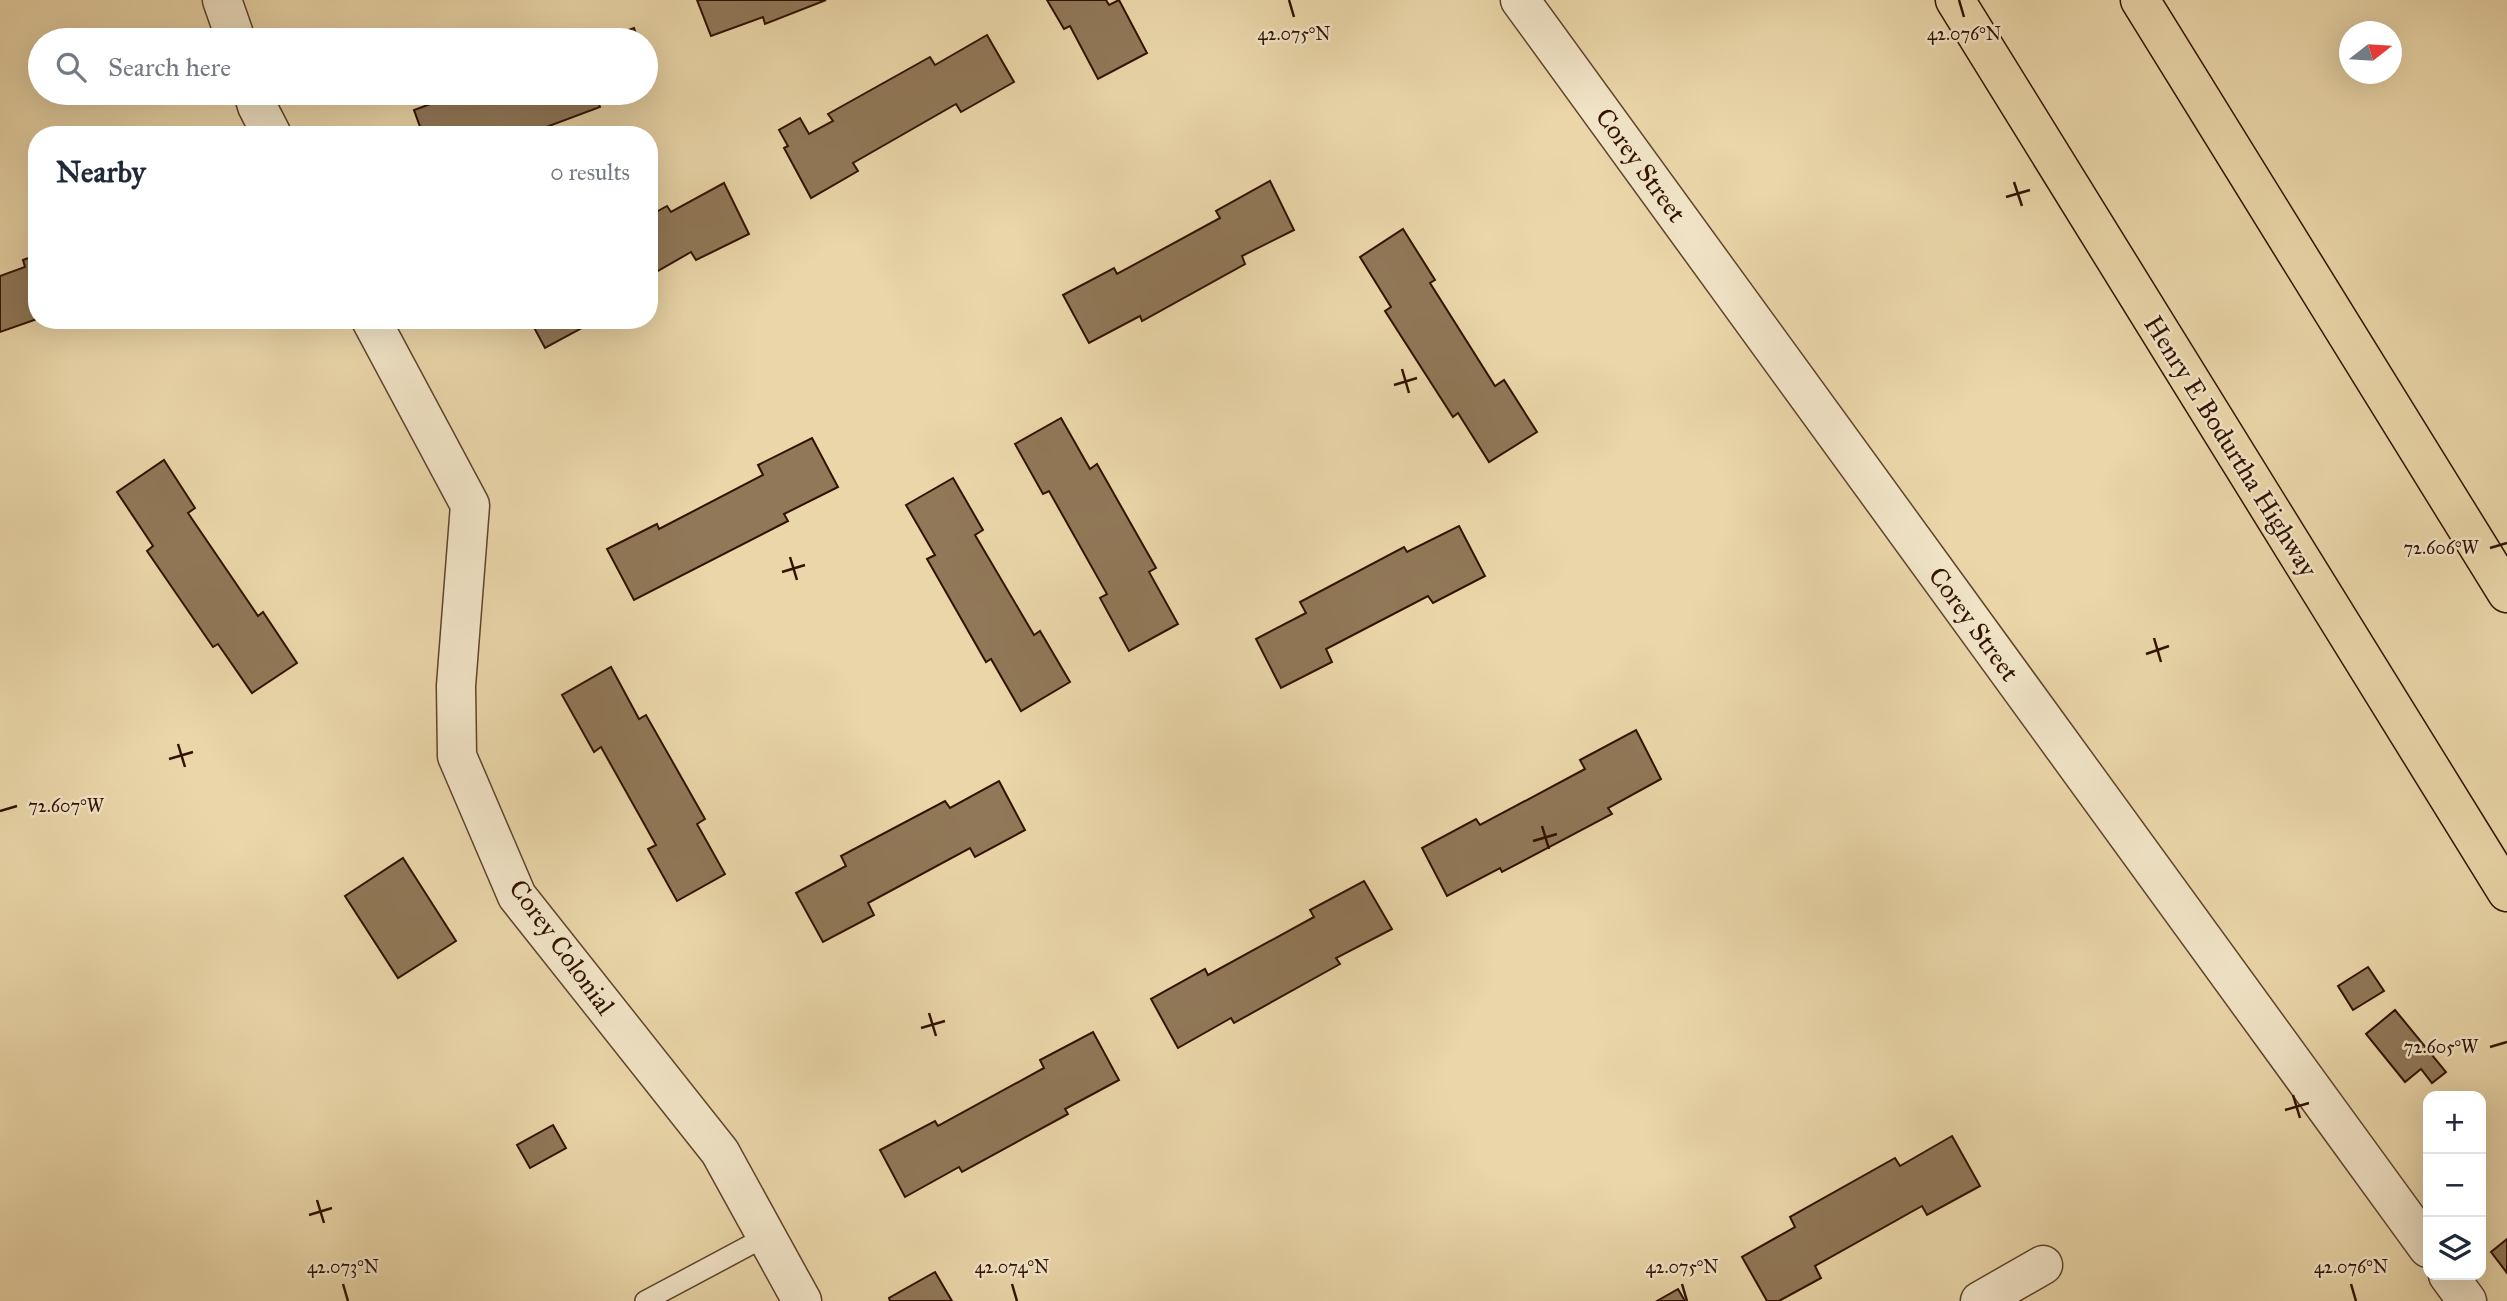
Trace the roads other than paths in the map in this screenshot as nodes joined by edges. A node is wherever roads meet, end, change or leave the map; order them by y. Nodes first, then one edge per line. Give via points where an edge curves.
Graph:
1 (222, 0) edge
2 (1520, 0) edge
3 (1955, 0) edge
4 (2140, 0) edge
5 (232, 28) edge
6 (257, 105) edge
7 (267, 126) edge
8 (376, 329) edge
9 (2507, 593) edge
10 (2507, 892) edge
11 (767, 1236) junction
12 (2423, 1241) edge
13 (2043, 1265) dead end
14 (2452, 1280) edge
15 (645, 1301) edge
16 (802, 1301) edge
17 (1980, 1301) edge
18 (2467, 1301) edge

1 - 5 street
2 - 12 street, Corey Street
3 - 10 highway, Henry E Bodurtha Highway
4 - 9 highway
6 - 7 street
8 - 11 street, Corey Colonial via 470,505 456,686 457,756 517,896 720,1152
11 - 15 lane
11 - 16 street, Corey Colonial
13 - 17 street
14 - 18 street

